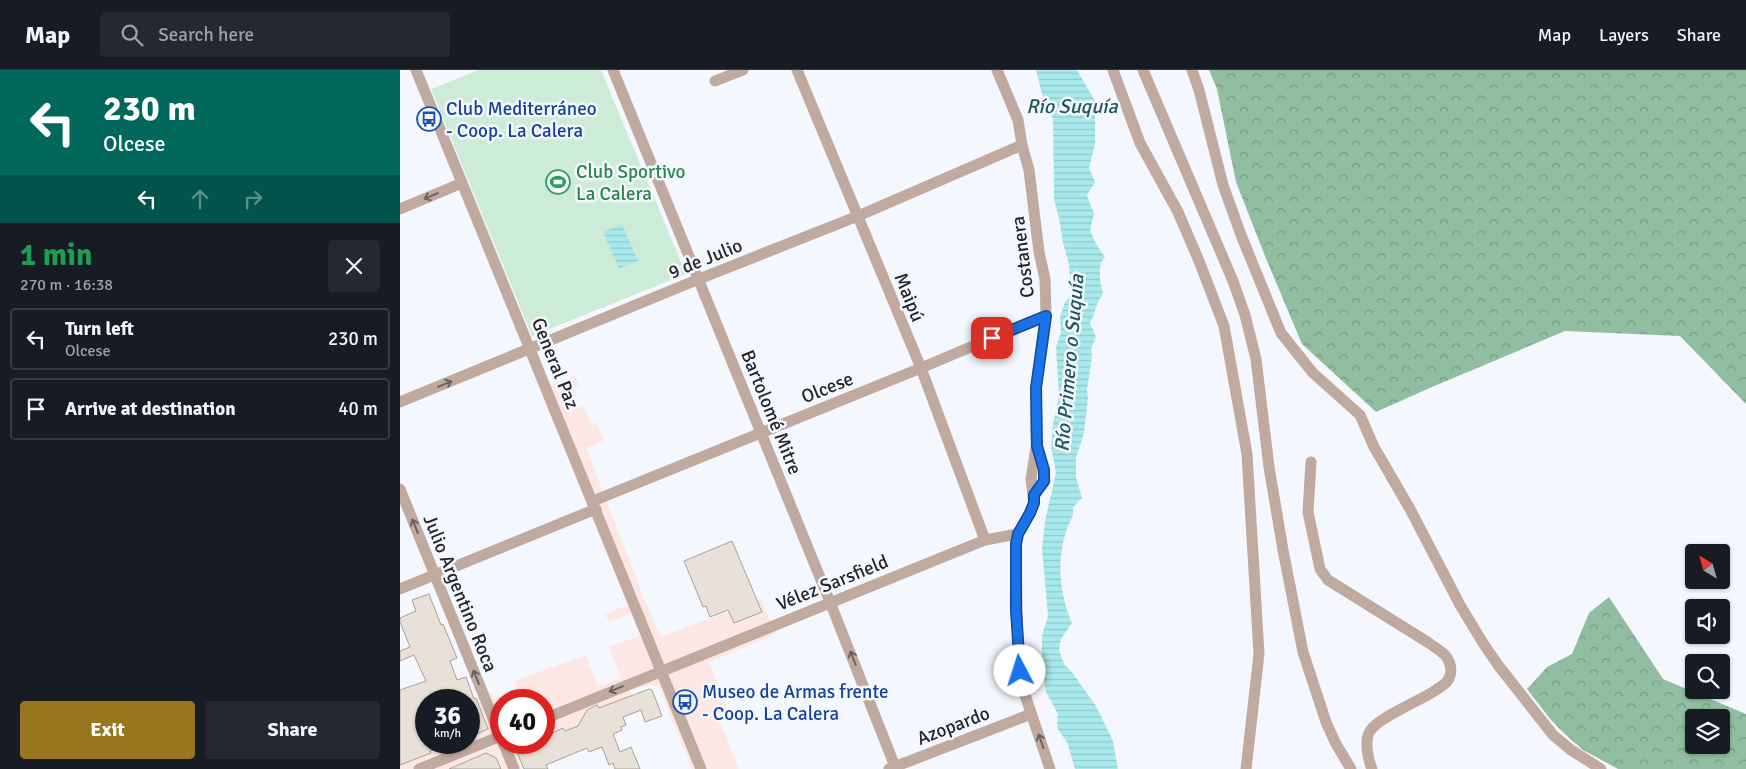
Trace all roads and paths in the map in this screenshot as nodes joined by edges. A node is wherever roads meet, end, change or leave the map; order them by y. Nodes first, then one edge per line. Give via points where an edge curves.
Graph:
1 (416, 70) edge
2 (613, 70) edge
3 (743, 70) edge
4 (797, 70) edge
5 (997, 70) edge
6 (1113, 70) edge
7 (1142, 70) edge
8 (1192, 70) edge
9 (715, 81) dead end
10 (1022, 145) junction
11 (462, 183) junction
12 (400, 209) edge
13 (858, 216) junction
14 (699, 279) junction
15 (1046, 316) junction
16 (531, 348) junction
17 (921, 368) junction
18 (400, 402) edge
19 (761, 433) junction
20 (1311, 462) dead end
21 (400, 489) edge
22 (595, 505) junction
23 (1018, 534) junction
24 (985, 540) junction
25 (435, 574) junction
26 (400, 589) edge
27 (830, 602) junction
28 (662, 670) junction
29 (490, 709) edge
30 (555, 714) edge
31 (1031, 714) junction
32 (490, 742) edge
33 (508, 754) edge
34 (893, 768) edge
35 (419, 769) edge
36 (514, 769) edge
37 (702, 769) edge
38 (1050, 769) edge
39 (1246, 769) edge
40 (1351, 769) edge
41 (1372, 769) edge
42 (1601, 769) edge

1 - 11 street, General Paz
2 - 14 street, Bartolomé Mitre
3 - 9 street
4 - 13 street, Maipú
5 - 10 street, Costanera via 1016,114
6 - 39 street via 1140,143 1178,212 1224,326 1247,454 1259,654
7 - 40 street via 1245,315 1256,359 1269,467 1303,652 1326,722
8 - 42 street via 1223,185 1281,333 1312,373 1360,415 1374,447 1460,604 1513,685 1562,743
10 - 13 street, 9 de Julio
10 - 15 street, Costanera via 1029,170 1045,278
11 -> 12 street
11 - 16 street, General Paz
13 - 14 street, 9 de Julio
13 - 17 street, Maipú
14 - 16 street, 9 de Julio
14 - 19 street, Bartolomé Mitre
15 - 17 street, Olcese
15 - 23 street, Costanera via 1036,388 1037,446 1045,477
18 -> 16 street, 9 de Julio
16 - 22 street, General Paz
17 - 19 street, Olcese
17 - 24 street, Maipú
19 - 22 street, Olcese
19 - 27 street, Bartolomé Mitre
20 - 41 street via 1308,512 1320,569 1328,580 1429,643 1451,665 1448,682 1379,721 1369,732 1367,747
25 -> 21 street, Julio Argentino Roca
22 - 25 street, Olcese
22 - 28 street, General Paz
23 - 24 street, Vélez Sarsfield
23 - 31 street, Costanera via 1018,656 1022,686
24 - 27 street, Vélez Sarsfield
25 - 26 street, Olcese
29 -> 25 street, Julio Argentino Roca
27 - 28 street, Vélez Sarsfield
34 -> 27 street, Bartolomé Mitre
28 -> 30 street, Vélez Sarsfield
28 - 37 street, General Paz
31 - 34 street, Azopardo
38 -> 31 street, Costanera
32 - 35 street
33 - 36 street, Julio Argentino Roca

